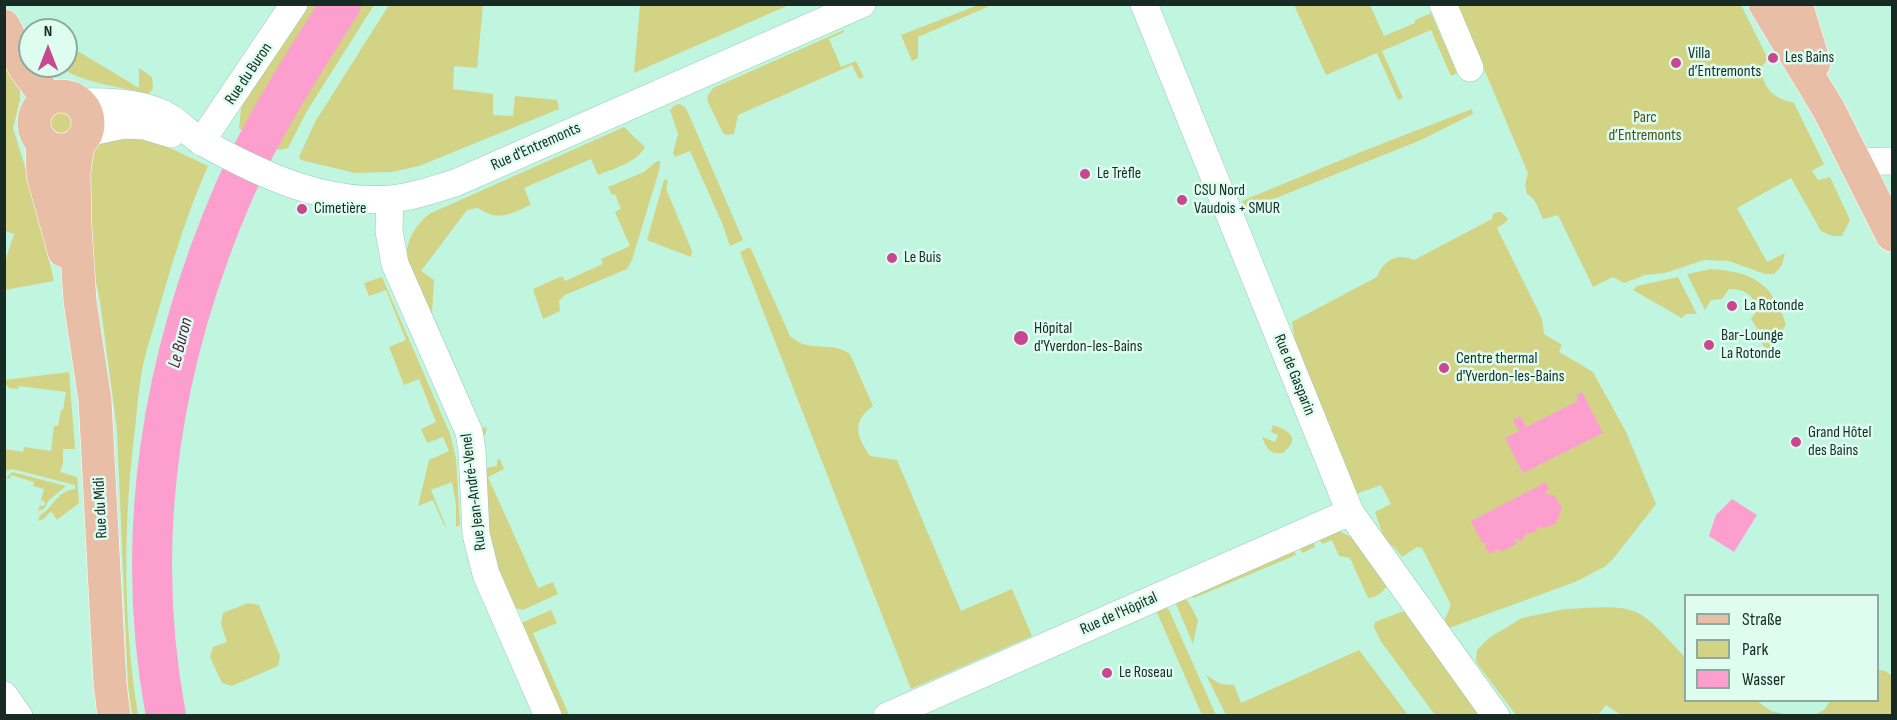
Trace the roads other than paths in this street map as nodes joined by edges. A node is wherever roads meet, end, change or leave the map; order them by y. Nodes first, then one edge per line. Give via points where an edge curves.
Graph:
1 (294, 4) edge
2 (862, 4) edge
3 (1144, 4) edge
4 (1443, 4) edge
5 (1765, 4) edge
6 (1796, 4) edge
7 (4, 26) edge
8 (1470, 68) dead end
9 (63, 100) junction
10 (1829, 111) junction
11 (82, 138) junction
12 (42, 142) junction
13 (213, 148) junction
14 (1893, 161) edge
15 (1854, 162) junction
16 (390, 199) junction
17 (1893, 235) edge
18 (80, 301) junction
19 (1350, 512) junction
20 (4, 695) edge
21 (20, 716) edge
22 (114, 716) edge
23 (548, 716) edge
24 (887, 716) edge
25 (1496, 716) edge

1 - 13 street, Rue du Buron
2 - 16 street, Rue d'Entremonts via 455,183
3 - 19 street, Rue de Gasparin
4 - 8 street
5 - 10 main road
6 - 10 main road
7 - 9 main road via 24,67
9 - 11 main road via 87,116
9 - 12 main road via 36,111 37,135
9 - 13 street, Rue d'Entremonts via 121,102 152,111 169,117
10 - 15 main road
11 - 12 main road via 72,147 60,150
11 - 13 street, Rue d'Entremonts via 124,125 145,126
11 - 18 main road, Rue du Midi via 74,172
12 - 18 main road, Rue du Midi via 43,175 52,214
13 - 16 street, Rue d'Entremonts via 273,177 329,195
14 - 15 street
15 - 17 main road
16 - 23 street, Rue Jean-André-Venel via 394,264 469,432 476,534 486,574
18 - 22 main road, Rue du Midi via 95,400
19 - 24 street, Rue de l'Hôpital
19 - 25 street, Rue de Gasparin
20 - 21 street

